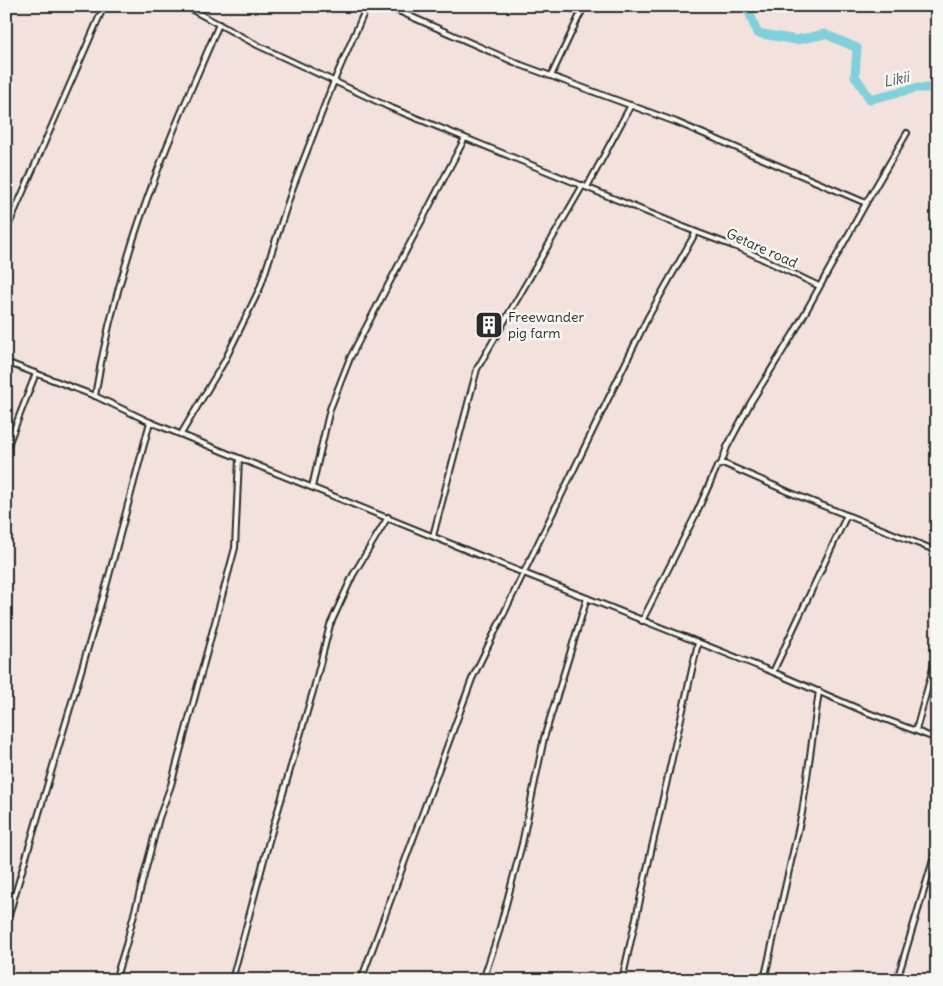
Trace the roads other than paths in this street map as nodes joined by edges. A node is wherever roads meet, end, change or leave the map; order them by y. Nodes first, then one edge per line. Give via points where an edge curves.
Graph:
1 (104, 6) edge
2 (185, 6) edge
3 (367, 6) edge
4 (387, 6) edge
5 (566, 6) edge
6 (584, 6) edge
7 (581, 13) junction
8 (219, 24) junction
9 (551, 76) junction
10 (334, 81) junction
11 (631, 105) junction
12 (907, 133) dead end
13 (465, 138) junction
14 (585, 186) junction
15 (866, 203) junction
16 (6, 231) edge
17 (696, 232) junction
18 (820, 286) junction
19 (6, 362) edge
20 (36, 373) junction
21 (95, 396) junction
22 (150, 422) junction
23 (181, 434) junction
24 (6, 450) edge
25 (239, 458) junction
26 (721, 464) junction
27 (312, 487) junction
28 (847, 515) junction
29 (388, 518) junction
30 (433, 536) junction
31 (937, 551) edge
32 (523, 572) junction
33 (587, 598) junction
34 (642, 621) junction
35 (698, 642) junction
36 (937, 654) edge
37 (773, 672) junction
38 (819, 691) junction
39 (916, 730) junction
40 (937, 738) edge
41 (937, 847) edge
42 (6, 925) edge
43 (115, 980) edge
44 (232, 980) edge
45 (361, 980) edge
46 (483, 980) edge
47 (622, 980) edge
48 (764, 980) edge
49 (897, 980) edge

1 - 16 street
2 - 8 street, Getare road
3 - 10 street
4 - 9 street
5 - 7 street
6 - 7 street
7 - 9 street
8 - 10 street, Getare road
8 - 21 street via 140,220 106,340
9 - 11 street
10 - 13 street, Getare road
10 - 23 street via 293,186 260,288 224,362
11 - 14 street
11 - 15 street
12 - 15 street
13 - 14 street, Getare road
13 - 27 street via 350,358 330,408
14 - 17 street, Getare road
14 - 30 street via 477,369
15 - 18 street
17 - 18 street, Getare road via 744,250
17 - 32 street via 648,318
18 - 26 street via 751,402
19 - 20 street
20 - 21 street
20 - 24 street
21 - 22 street
22 - 23 street
22 - 42 street via 107,583
23 - 25 street
25 - 27 street
25 - 43 street via 235,548
26 - 28 street
26 - 34 street
27 - 29 street
28 - 31 street
28 - 37 street
29 - 30 street
29 - 44 street via 353,575 330,625
30 - 32 street
32 - 33 street
32 - 45 street via 472,679
33 - 34 street
33 - 46 street via 544,738 522,844
34 - 35 street
35 - 37 street
35 - 47 street
36 - 39 street
37 - 38 street
38 - 39 street
38 - 48 street via 802,813
39 - 40 street
41 - 49 street

